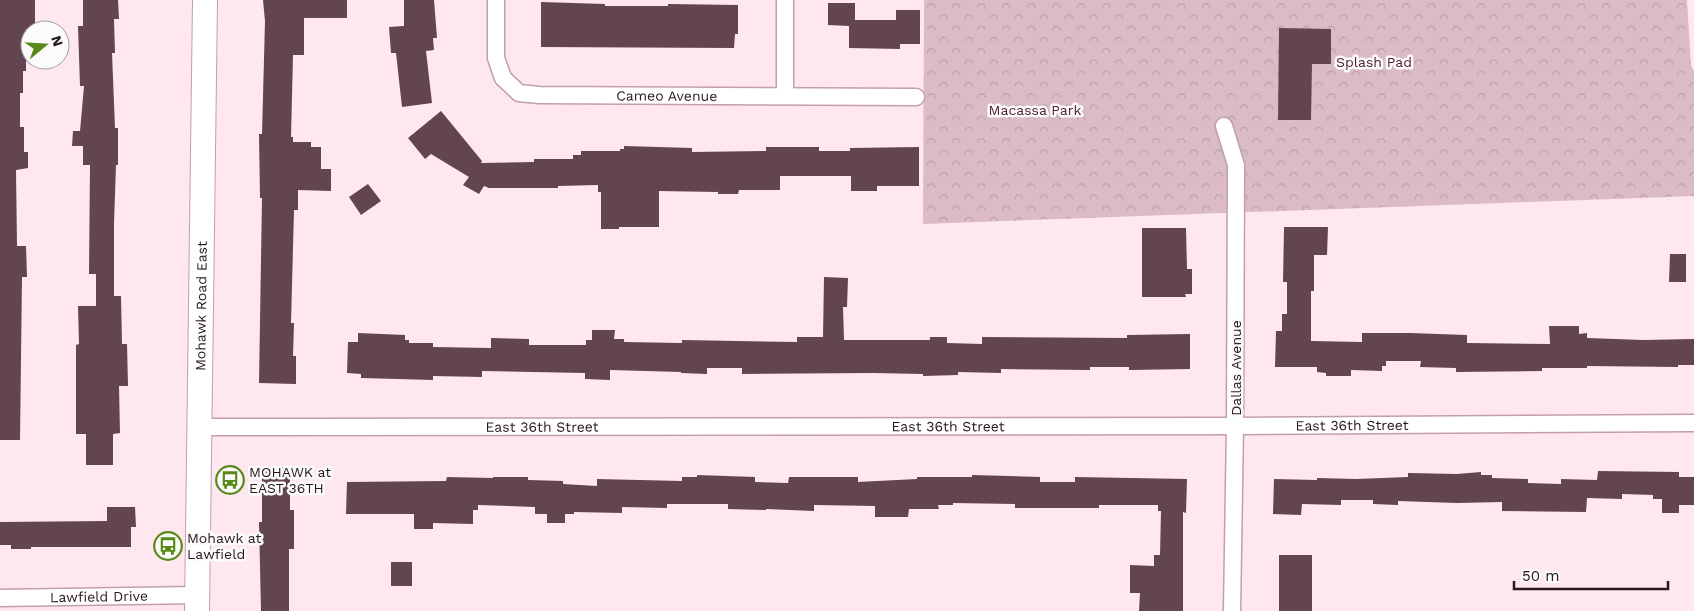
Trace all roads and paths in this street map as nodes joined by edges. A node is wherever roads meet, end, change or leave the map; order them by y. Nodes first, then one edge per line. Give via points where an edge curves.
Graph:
1 (205, 0) edge
2 (496, 0) edge
3 (785, 0) edge
4 (785, 96) junction
5 (916, 97) dead end
6 (1224, 126) dead end
7 (1694, 423) edge
8 (1235, 426) junction
9 (200, 427) junction
10 (0, 598) edge
11 (197, 603) edge
12 (1232, 611) edge

1 - 9 main road, Mohawk Road East
2 - 4 street, Cameo Avenue via 496,58 503,78 519,93
3 - 4 street
4 - 5 street, Cameo Avenue
6 - 8 street, Dallas Avenue via 1236,165
7 - 8 street, East 36th Street
8 - 9 street, East 36th Street
8 - 12 street, Dallas Avenue
9 - 11 main road, Mohawk Road East
10 - 11 street, Lawfield Drive

